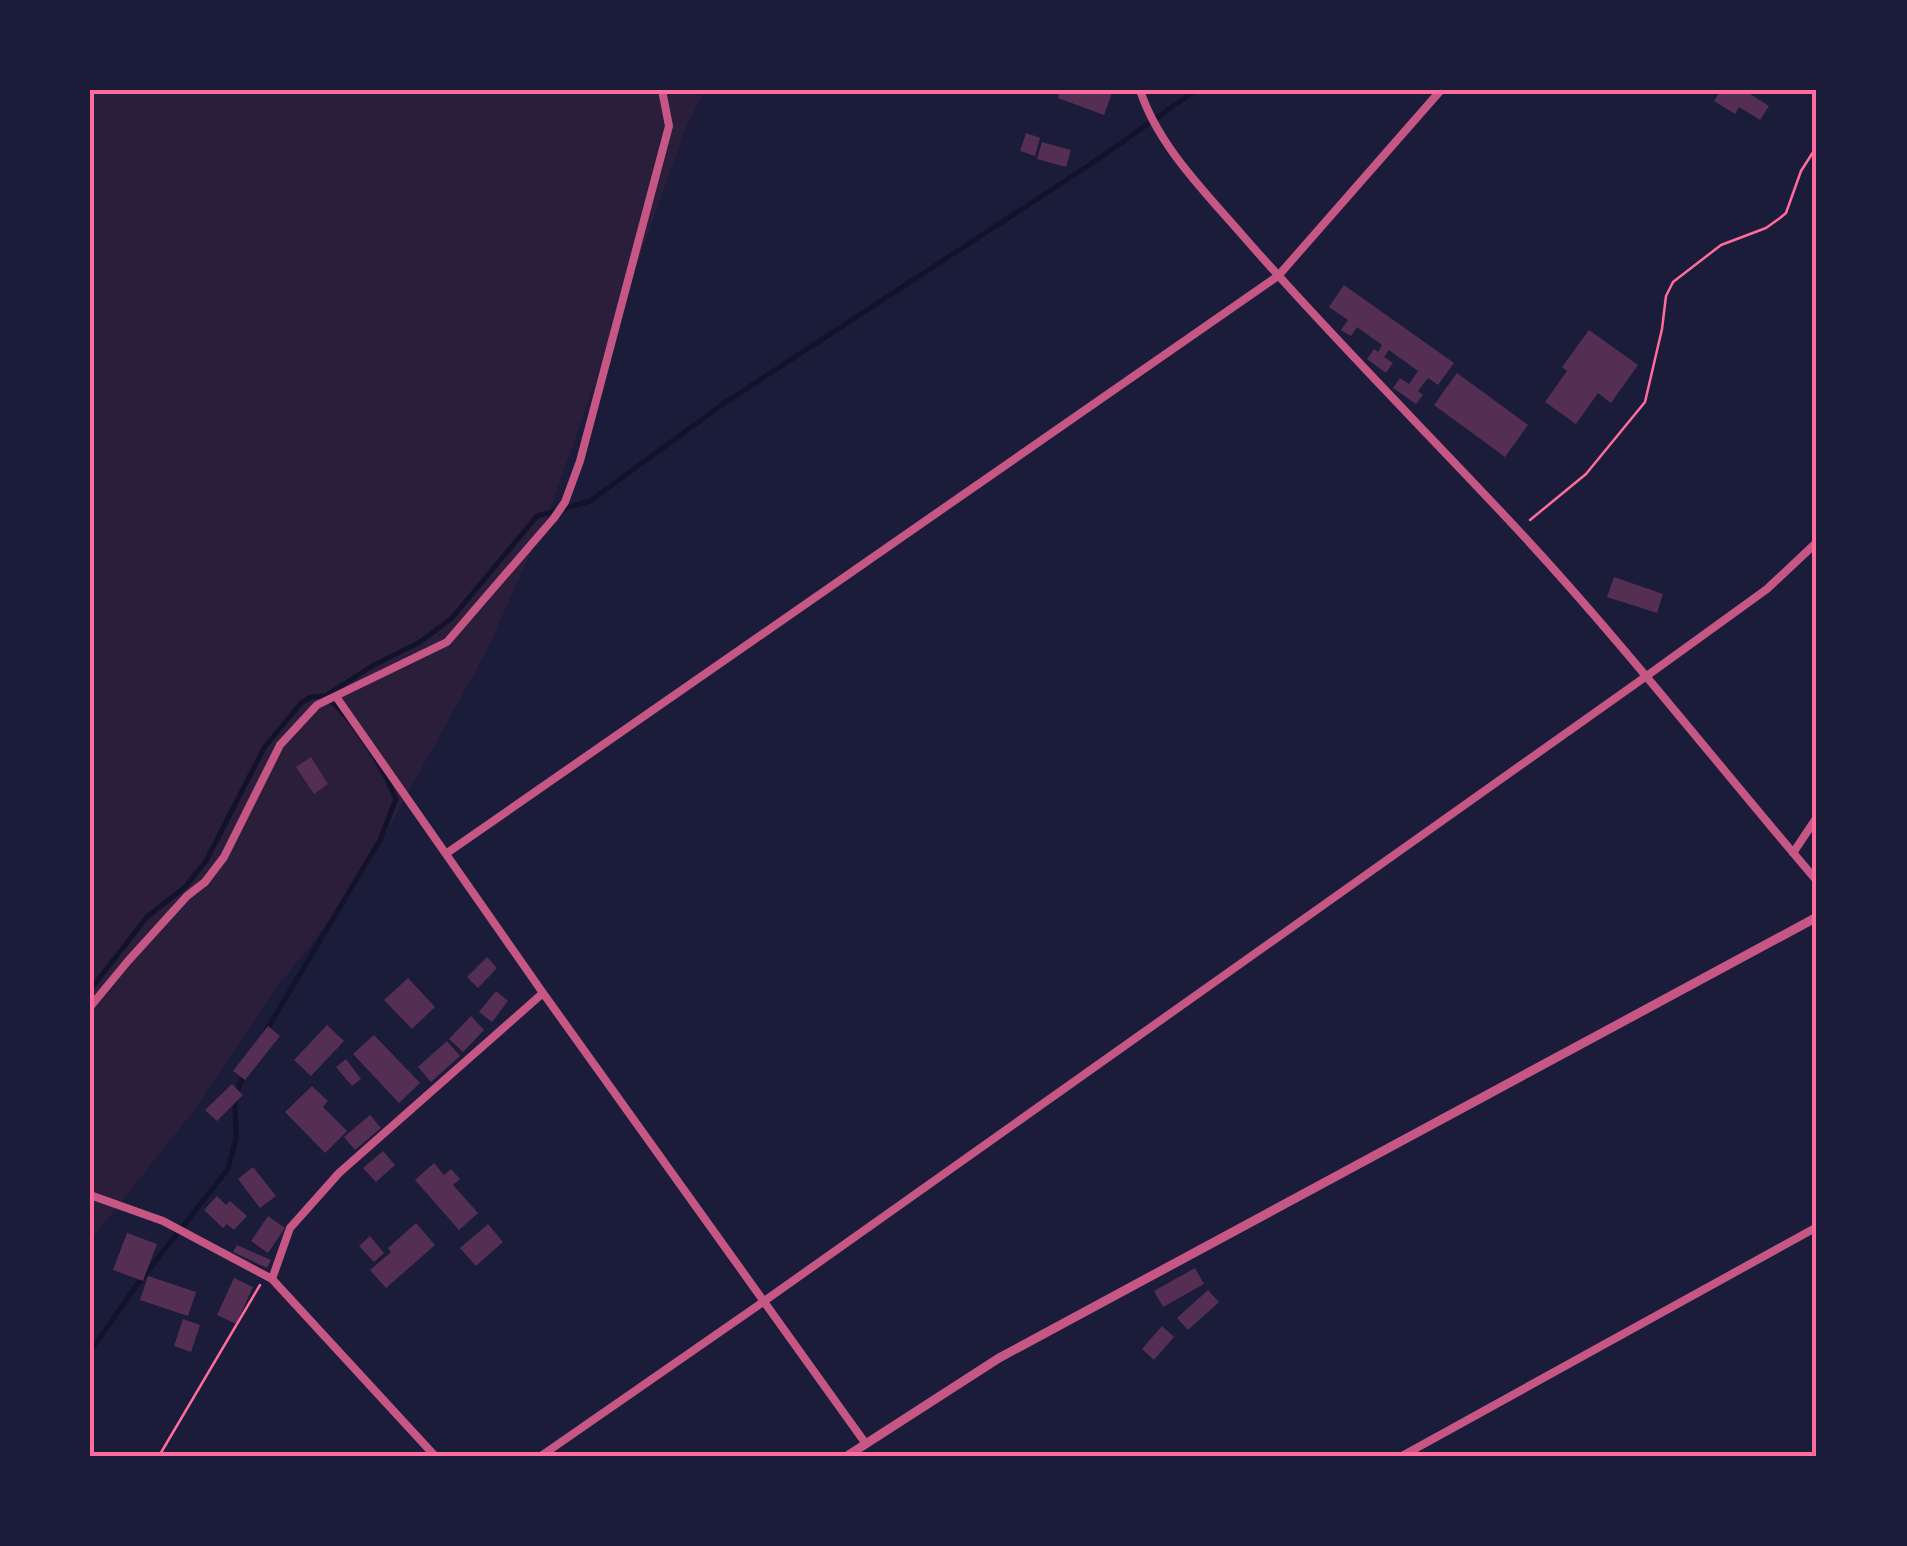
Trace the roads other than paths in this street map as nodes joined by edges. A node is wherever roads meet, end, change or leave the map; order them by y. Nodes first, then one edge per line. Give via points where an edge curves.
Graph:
1 (662, 90) edge
2 (1140, 90) edge
3 (1440, 90) edge
4 (1278, 276) junction
5 (1817, 542) edge
6 (1648, 675) junction
7 (337, 698) junction
8 (1817, 817) edge
9 (446, 853) junction
10 (1793, 853) junction
11 (1817, 882) edge
12 (1817, 918) edge
13 (543, 993) junction
14 (90, 1007) edge
15 (90, 1196) edge
16 (1817, 1227) edge
17 (269, 1277) junction
18 (763, 1302) junction
19 (866, 1444) junction
20 (435, 1456) edge
21 (541, 1456) edge
22 (847, 1456) edge
23 (1402, 1456) edge

1 - 7 street via 669,126 566,502 446,642
2 - 4 street via 1149,116 1196,182
3 - 4 street
4 - 6 street
4 - 9 street
5 - 6 street via 1767,589
6 - 10 street
6 - 18 street
7 - 9 street
7 - 14 street via 318,705 290,731 224,857
8 - 10 street
9 - 13 street
10 - 11 street
12 - 19 street via 1000,1358
13 - 17 street via 340,1173 290,1228
13 - 18 street
15 - 17 street via 163,1221
16 - 23 street
17 - 20 street
18 - 19 street
18 - 21 street
19 - 22 street

